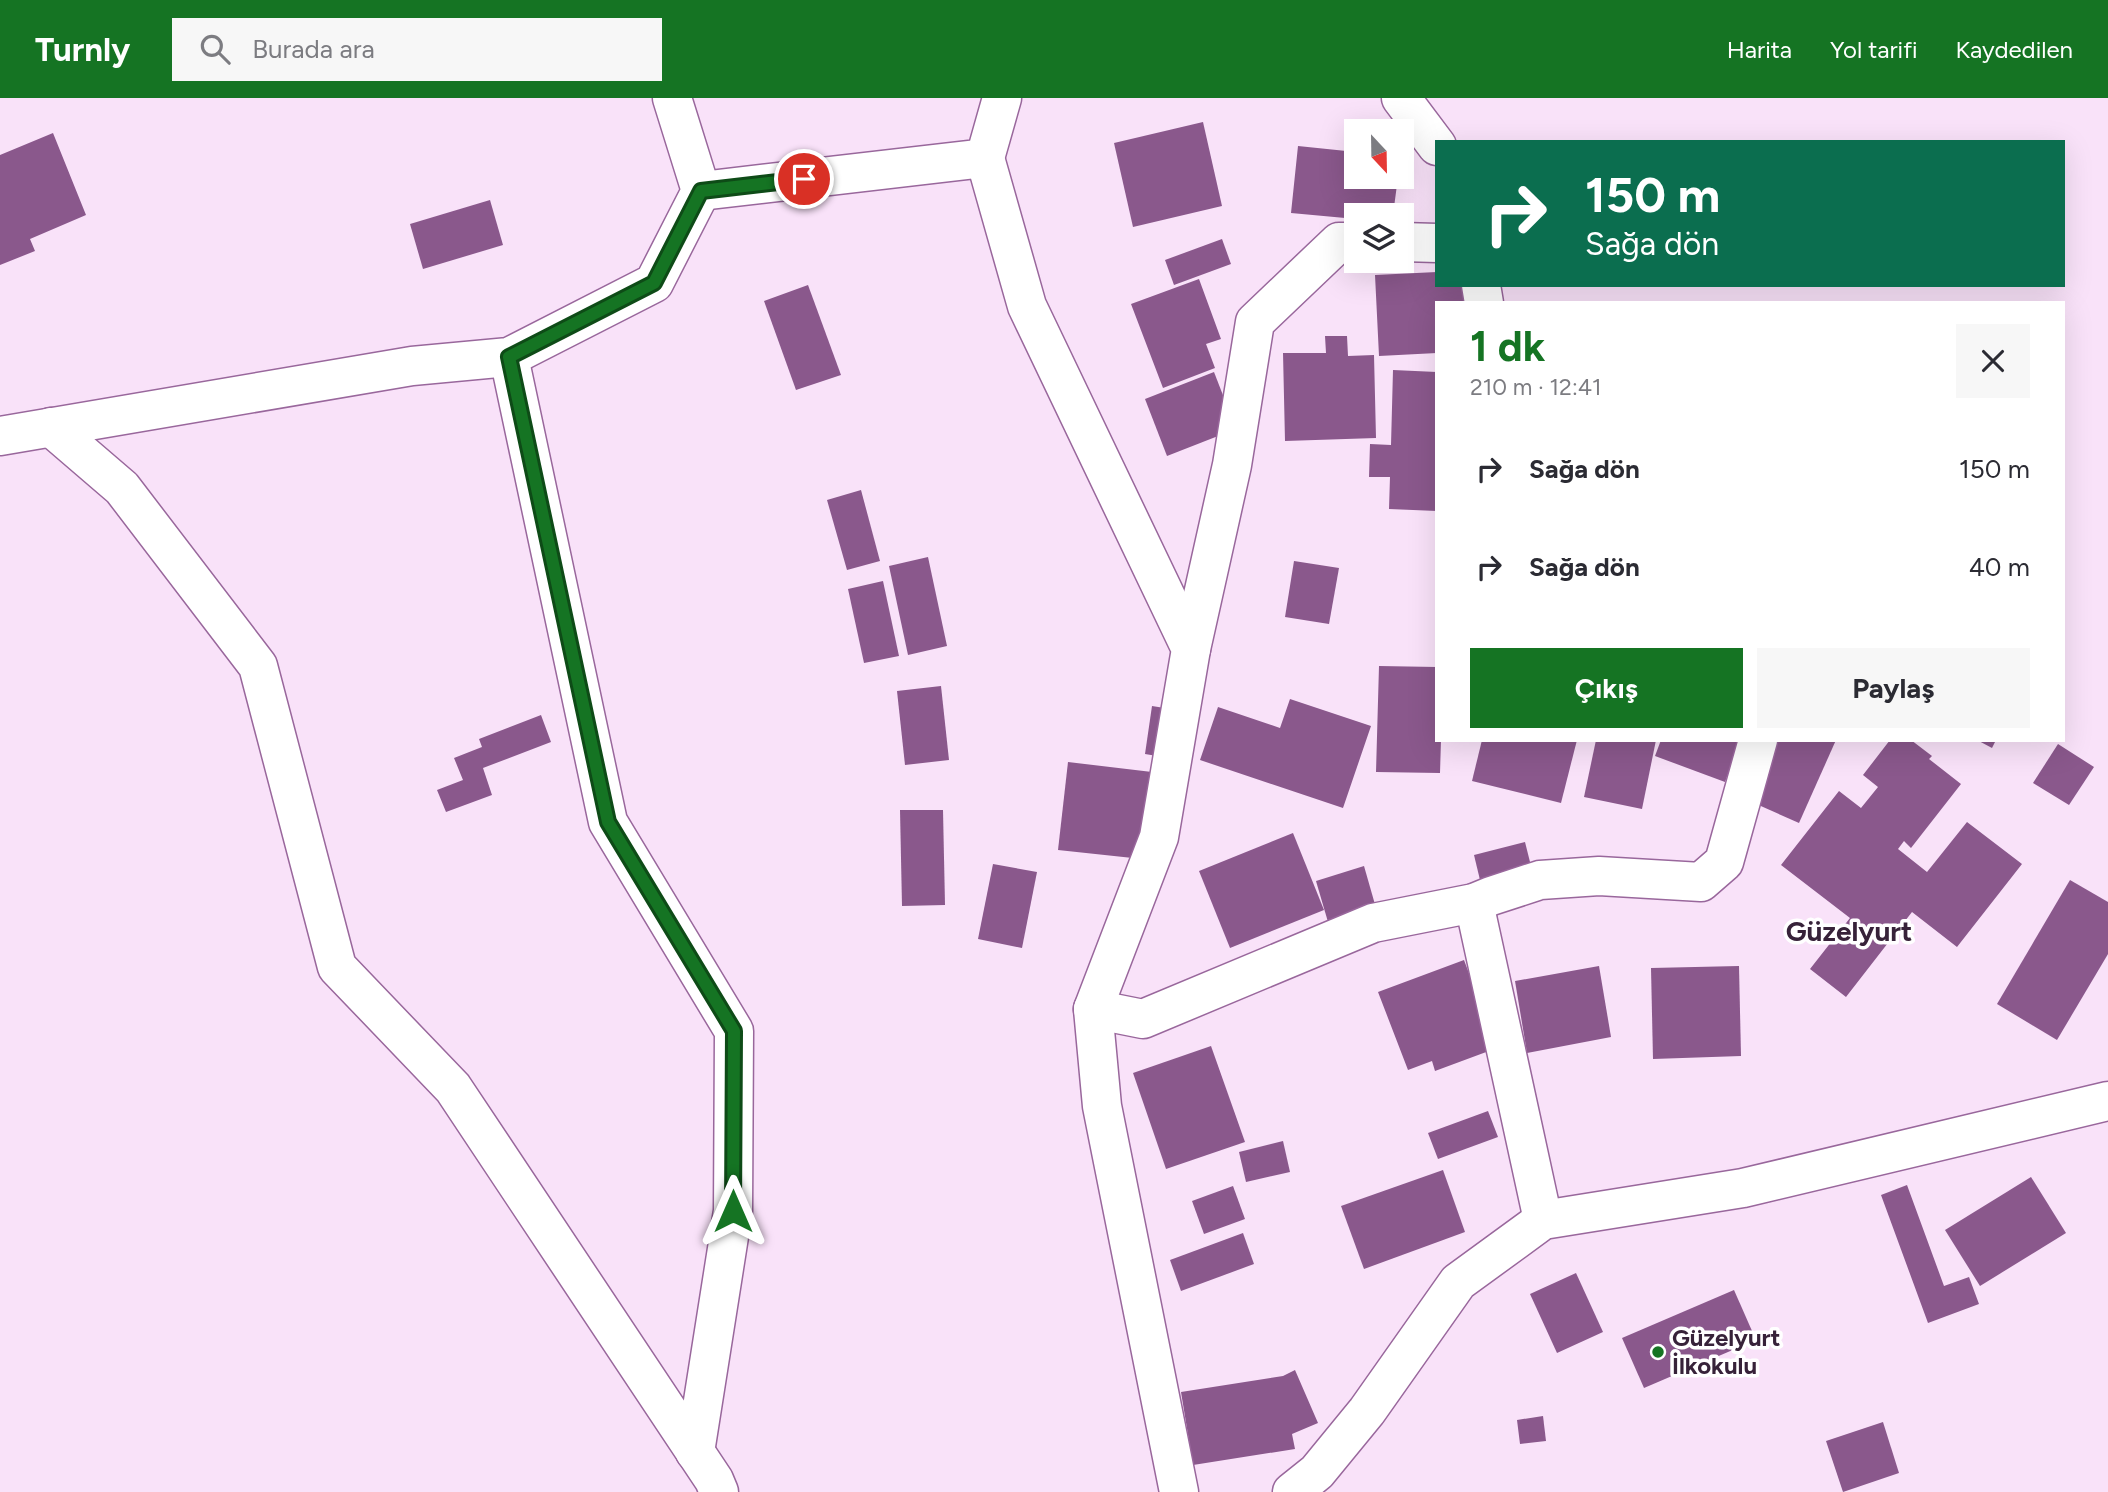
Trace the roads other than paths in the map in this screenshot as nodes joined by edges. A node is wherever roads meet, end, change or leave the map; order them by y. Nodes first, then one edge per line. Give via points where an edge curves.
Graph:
1 (672, 98) edge
2 (1002, 98) edge
3 (1401, 98) edge
4 (1435, 143) edge
5 (985, 158) junction
6 (701, 191) junction
7 (1344, 242) edge
8 (1414, 242) edge
9 (1435, 243) edge
10 (509, 357) junction
11 (51, 427) junction
12 (0, 436) edge
13 (1191, 649) junction
14 (1757, 742) edge
15 (1474, 903) junction
16 (1093, 1009) junction
17 (2108, 1101) edge
18 (1543, 1220) junction
19 (695, 1452) junction
20 (719, 1492) edge
21 (1179, 1492) edge
22 (1292, 1492) edge

1 - 6 street
2 - 5 street
3 - 4 street
5 - 6 street
5 - 13 street via 1027,306
6 - 10 street via 654,283
7 - 13 street via 1255,322 1232,465
8 - 9 street
10 - 11 street via 412,366
10 - 19 street via 608,822 734,1031 733,1211
11 - 12 street
11 - 19 street via 122,488 258,666 337,967 453,1088
13 - 16 street via 1159,837
14 - 15 street via 1724,862 1701,882 1599,876 1540,880
15 - 16 street via 1373,923 1143,1019
15 - 18 street
16 - 21 street via 1102,1107
17 - 18 street via 1743,1188
18 - 22 street via 1458,1282 1367,1411 1317,1472
19 - 20 street

